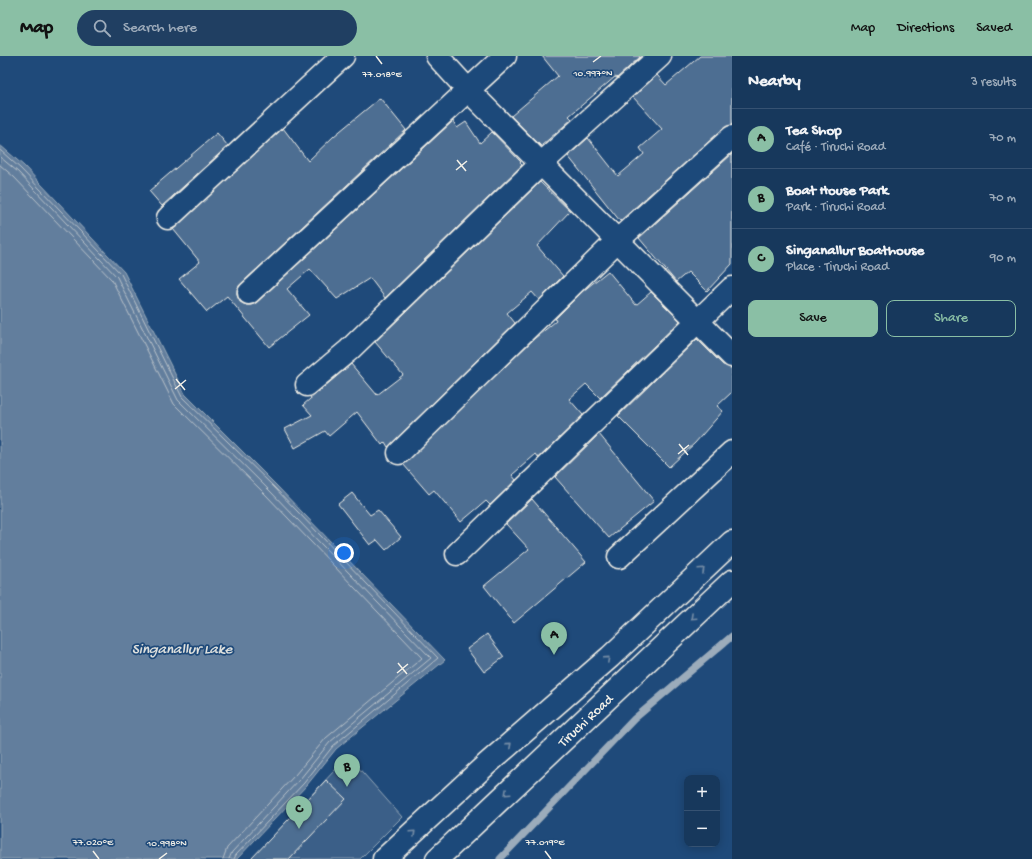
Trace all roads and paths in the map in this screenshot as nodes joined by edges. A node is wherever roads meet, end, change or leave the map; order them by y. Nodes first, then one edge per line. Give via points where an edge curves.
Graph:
1 (343, 56) edge
2 (437, 56) edge
3 (505, 56) edge
4 (660, 56) edge
5 (468, 90) junction
6 (732, 137) edge
7 (542, 163) junction
8 (168, 218) dead end
9 (618, 240) junction
10 (732, 288) edge
11 (249, 293) dead end
12 (697, 323) junction
13 (732, 356) edge
14 (307, 385) dead end
15 (732, 452) edge
16 (399, 453) dead end
17 (732, 542) edge
18 (457, 554) dead end
19 (619, 557) dead end
20 (732, 581) edge
21 (384, 859) edge
22 (437, 859) edge

1 - 8 main road
2 - 5 main road
3 - 5 main road
4 - 7 main road
5 - 7 main road
5 - 11 main road
6 - 9 main road
7 - 9 main road
7 - 14 main road via 349,350
9 - 12 main road
9 - 16 main road
10 - 12 main road
12 - 13 main road
12 - 18 main road
15 - 19 main road
21 -> 17 main road via 487,764 610,657
20 -> 22 main road, Tiruchi Road

